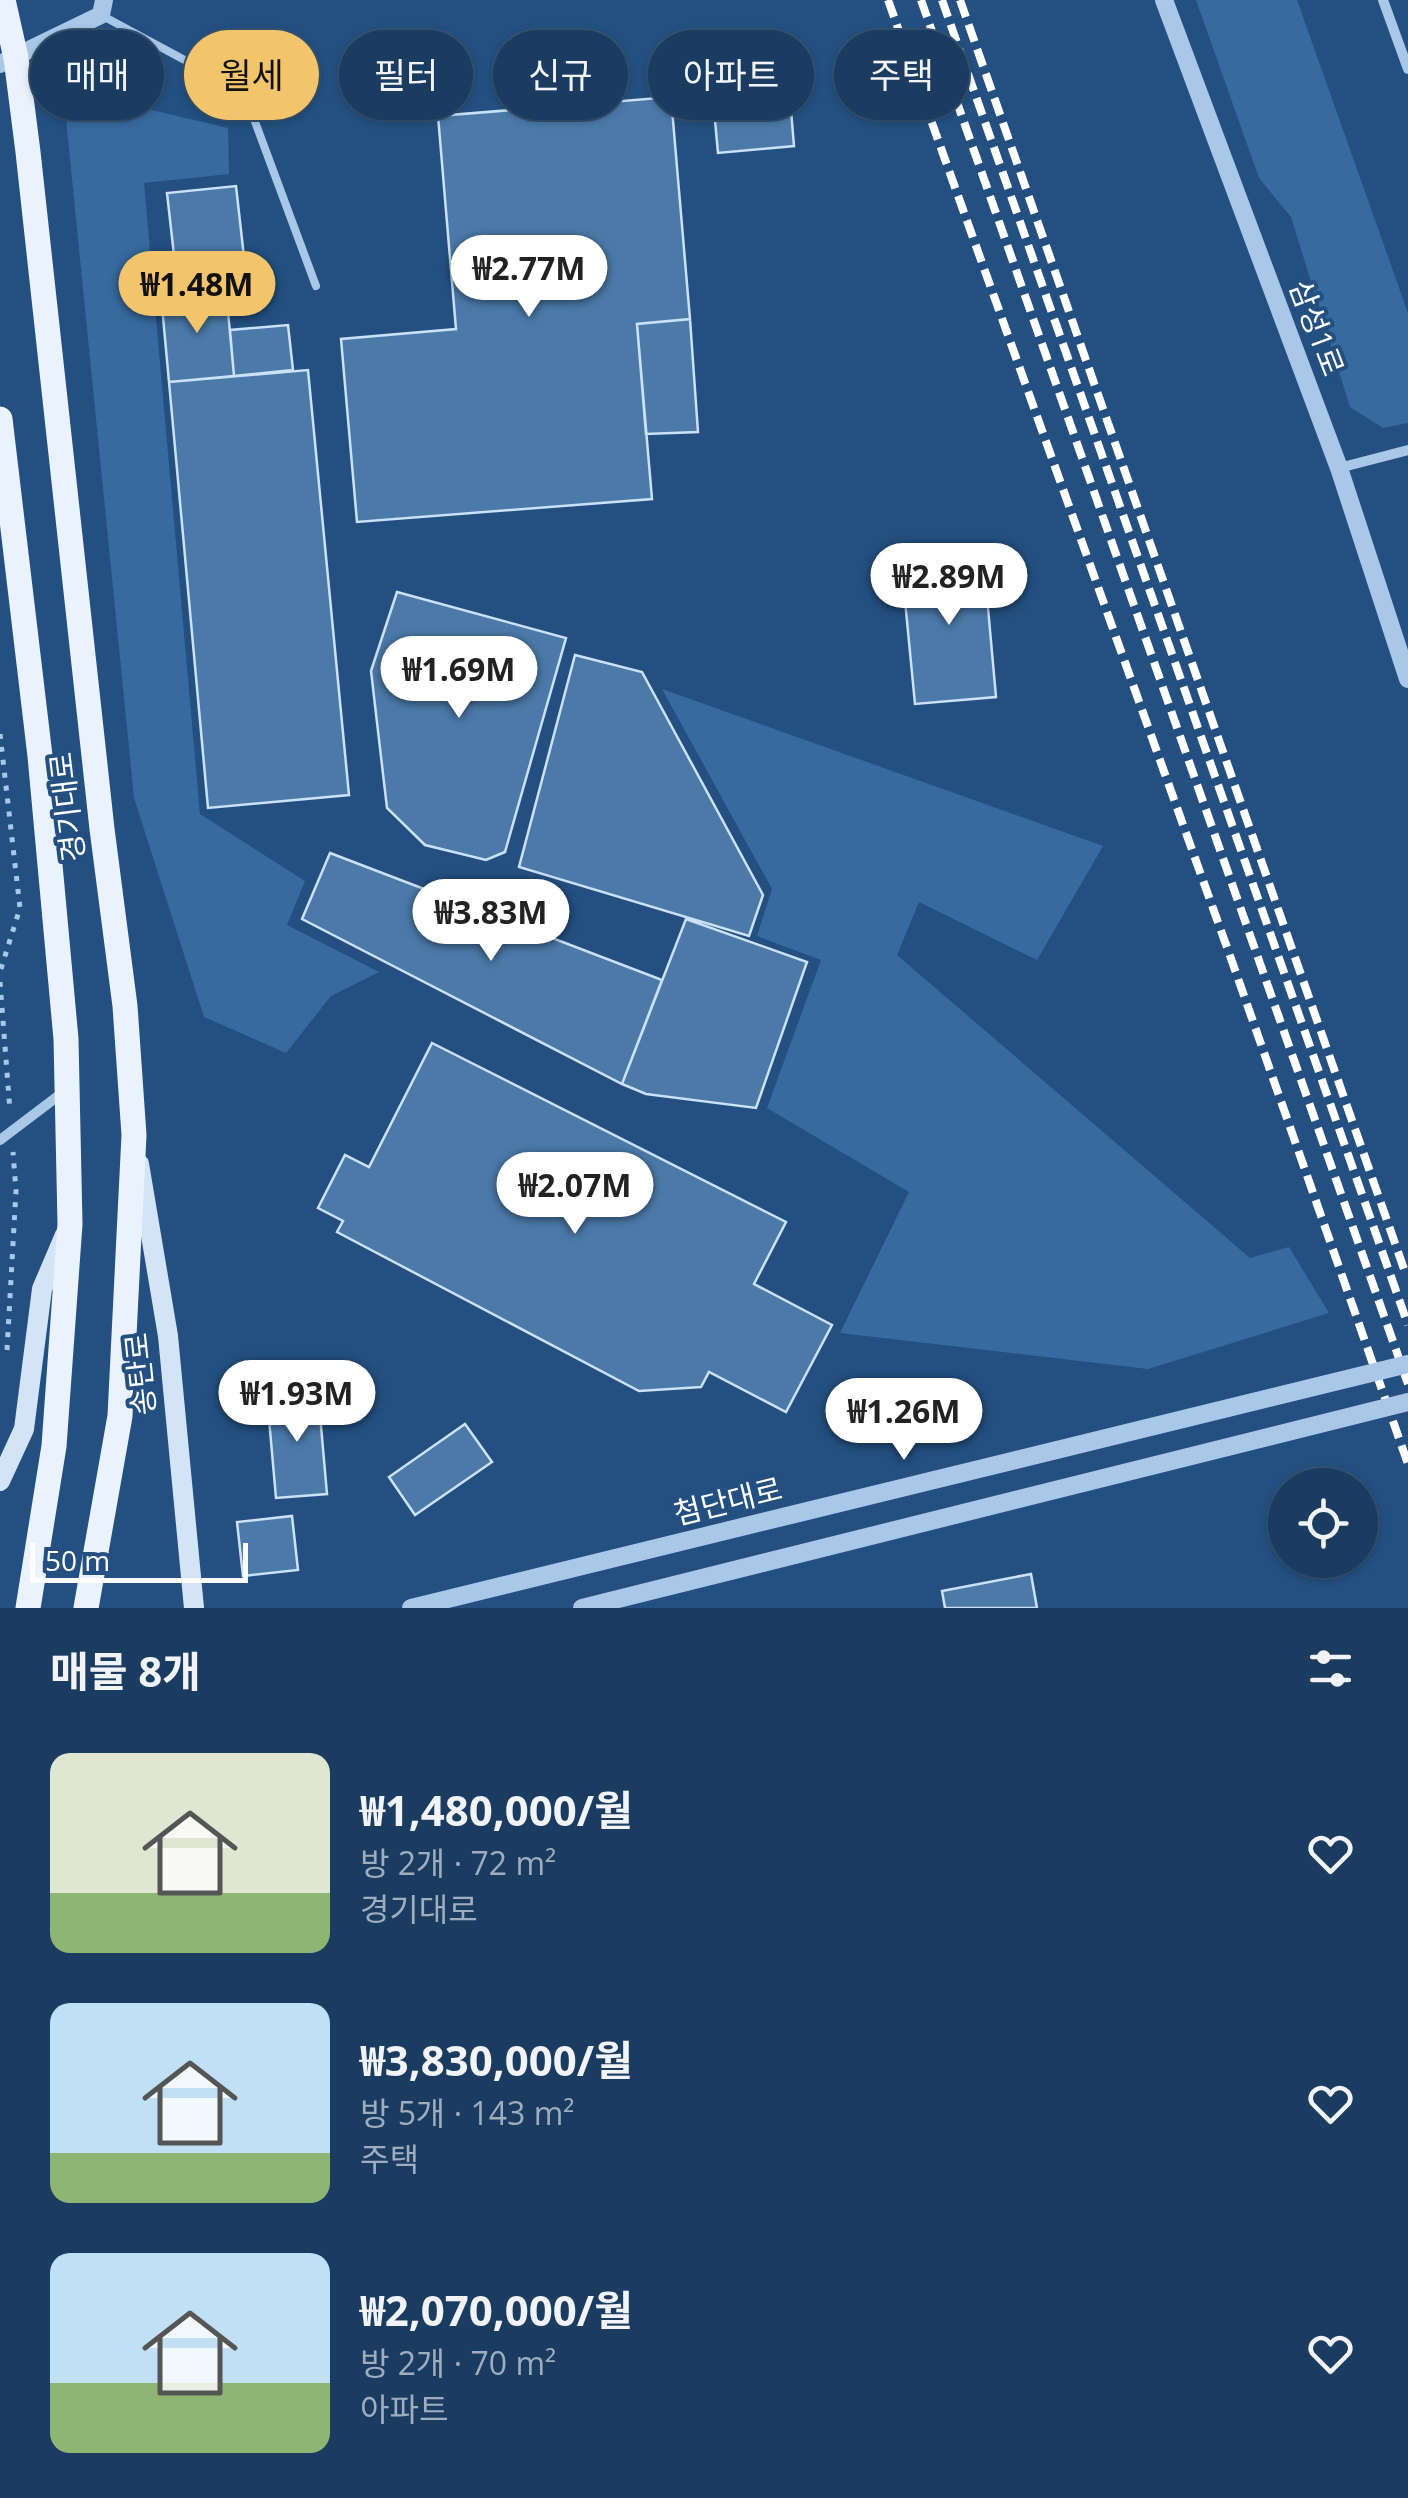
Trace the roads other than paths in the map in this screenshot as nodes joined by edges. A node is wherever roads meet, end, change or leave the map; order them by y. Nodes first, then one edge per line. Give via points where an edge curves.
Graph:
1 (3, 0) edge
2 (1164, 0) edge
3 (1383, 0) edge
4 (102, 8) edge
5 (8, 61) edge
6 (1408, 68) edge
7 (316, 286) dead end
8 (0, 419) edge
9 (1408, 450) edge
10 (1340, 468) junction
11 (1408, 679) edge
12 (67, 1089) junction
13 (134, 1135) junction
14 (0, 1140) edge
15 (70, 1224) junction
16 (1408, 1364) edge
17 (1408, 1402) edge
18 (0, 1481) edge
19 (28, 1608) edge
20 (86, 1608) edge
21 (194, 1608) edge
22 (410, 1608) edge
23 (582, 1608) edge

1 - 5 main road, 경기대로
2 - 10 street, 삼성1로
3 - 6 street
4 - 5 street
4 - 7 lane via 244,92
5 - 13 main road, 경기대로 via 125,1006
8 - 12 main road, 경기대로 via 40,756
9 - 10 street
10 - 11 street, 삼성1로
12 - 14 street
12 - 15 main road, 경기대로
13 - 20 main road, 경기대로 via 120,1416
13 - 21 main road, 송탄로 via 168,1336
15 - 18 main road via 42,1289 24,1429
15 - 19 main road, 경기대로 via 54,1446
16 - 22 street, 첨단대로, bridge
17 - 23 street, bridge

